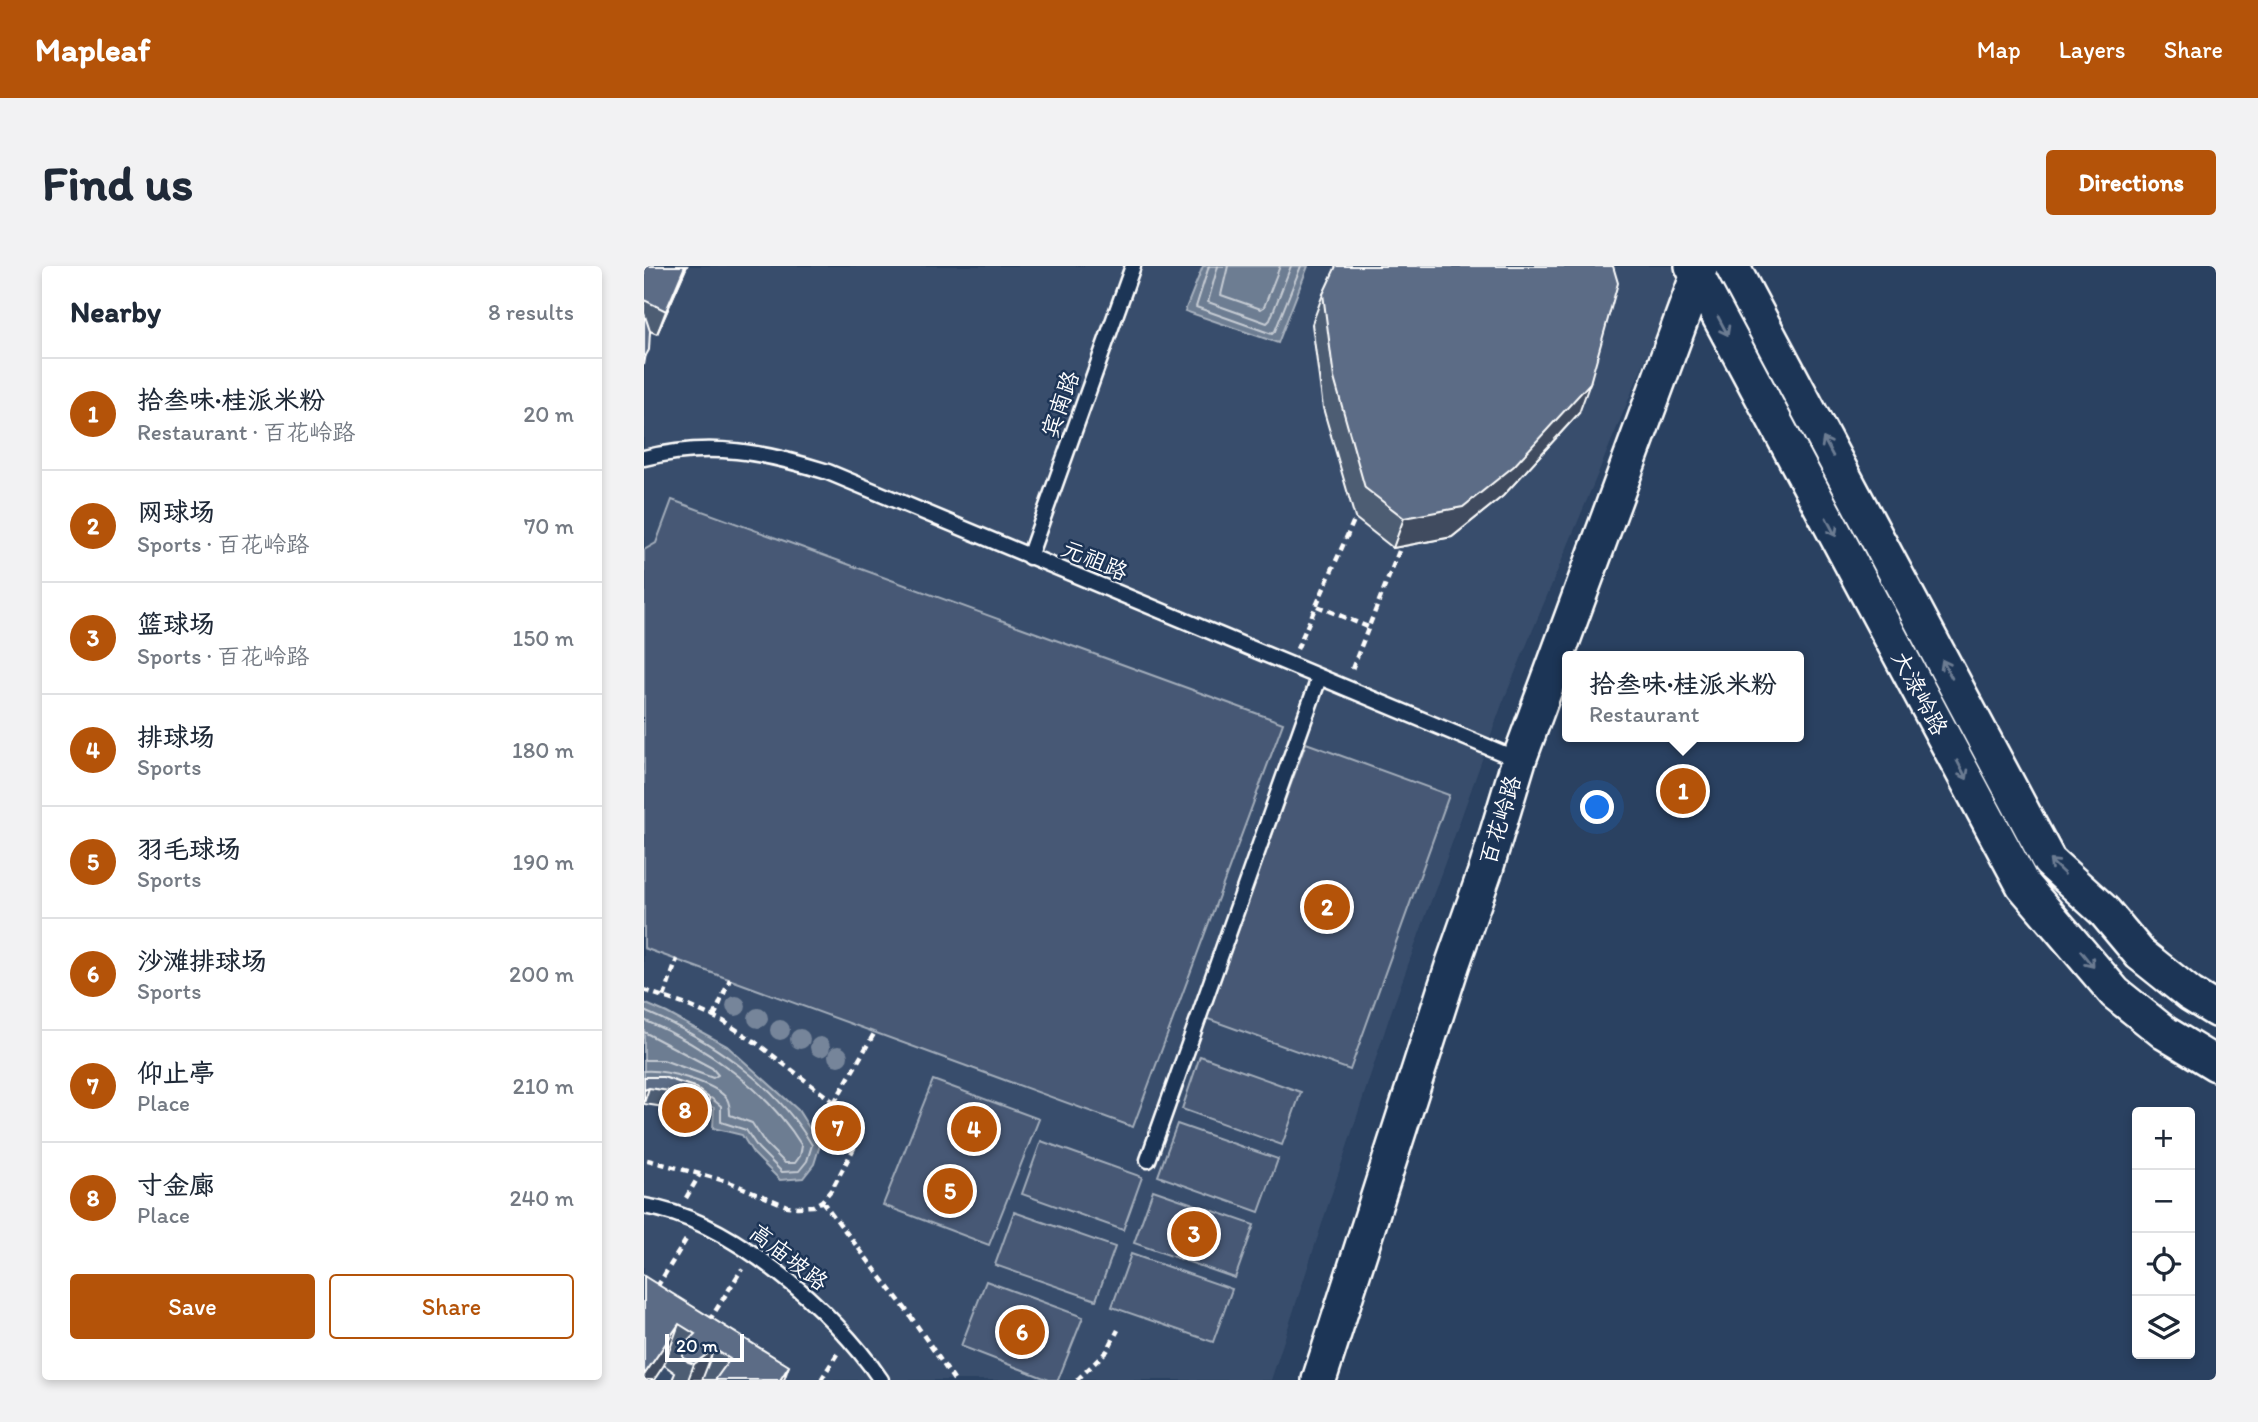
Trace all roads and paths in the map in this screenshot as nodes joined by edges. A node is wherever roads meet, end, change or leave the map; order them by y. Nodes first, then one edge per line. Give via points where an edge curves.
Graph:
1 (1133, 266) edge
2 (1732, 266) edge
3 (1696, 270) edge
4 (644, 458) edge
5 (1354, 518) dead end
6 (1401, 546) dead end
7 (1029, 557) junction
8 (1317, 606) junction
9 (1368, 627) junction
10 (1289, 666) junction
11 (1319, 678) junction
12 (1344, 689) junction
13 (1519, 760) junction
14 (677, 960) dead end
15 (730, 979) dead end
16 (644, 990) edge
17 (664, 997) junction
18 (2216, 1010) edge
19 (714, 1017) junction
20 (875, 1032) dead end
21 (2216, 1064) edge
22 (834, 1103) junction
23 (644, 1159) edge
24 (1148, 1160) dead end
25 (700, 1174) junction
26 (822, 1201) junction
27 (644, 1206) edge
28 (679, 1216) junction
29 (697, 1223) junction
30 (751, 1254) junction
31 (651, 1298) edge
32 (1118, 1330) dead end
33 (702, 1332) edge
34 (847, 1337) junction
35 (821, 1380) edge
36 (881, 1380) edge
37 (954, 1380) edge
38 (1077, 1380) edge
39 (1319, 1380) edge

1 - 7 lane, 宾南路
18 -> 2 street, 大渌岭路 via 2140,954 2104,911 2049,861
3 - 13 street, 百花岭路
3 -> 21 street, 大渌岭路 via 2023,886 2115,993 2165,1033
4 - 7 lane, 元祖路 via 703,448 782,457 888,496
5 - 8 path
6 - 9 path
7 - 10 lane, 元祖路
8 - 9 path
8 - 10 path
9 - 12 path
10 - 11 lane, 元祖路
11 - 12 lane, 元祖路
11 - 24 lane
12 - 13 lane, 元祖路
13 - 39 street, 百花岭路
14 - 17 path
15 - 19 path
16 - 17 path
17 - 19 path
19 - 22 path via 755,1042
20 - 22 path
22 - 26 path via 853,1121 856,1140
23 - 25 path
25 - 26 path via 787,1206 806,1207
25 - 28 path
26 - 37 path
27 - 28 lane, 高庙坡路
28 - 29 lane, 高庙坡路
29 - 30 lane, 高庙坡路
29 - 31 path
30 - 33 path
30 - 34 lane, 高庙坡路 via 802,1293
32 - 38 path via 1107,1351
34 - 35 path
34 - 36 lane, 高庙坡路

